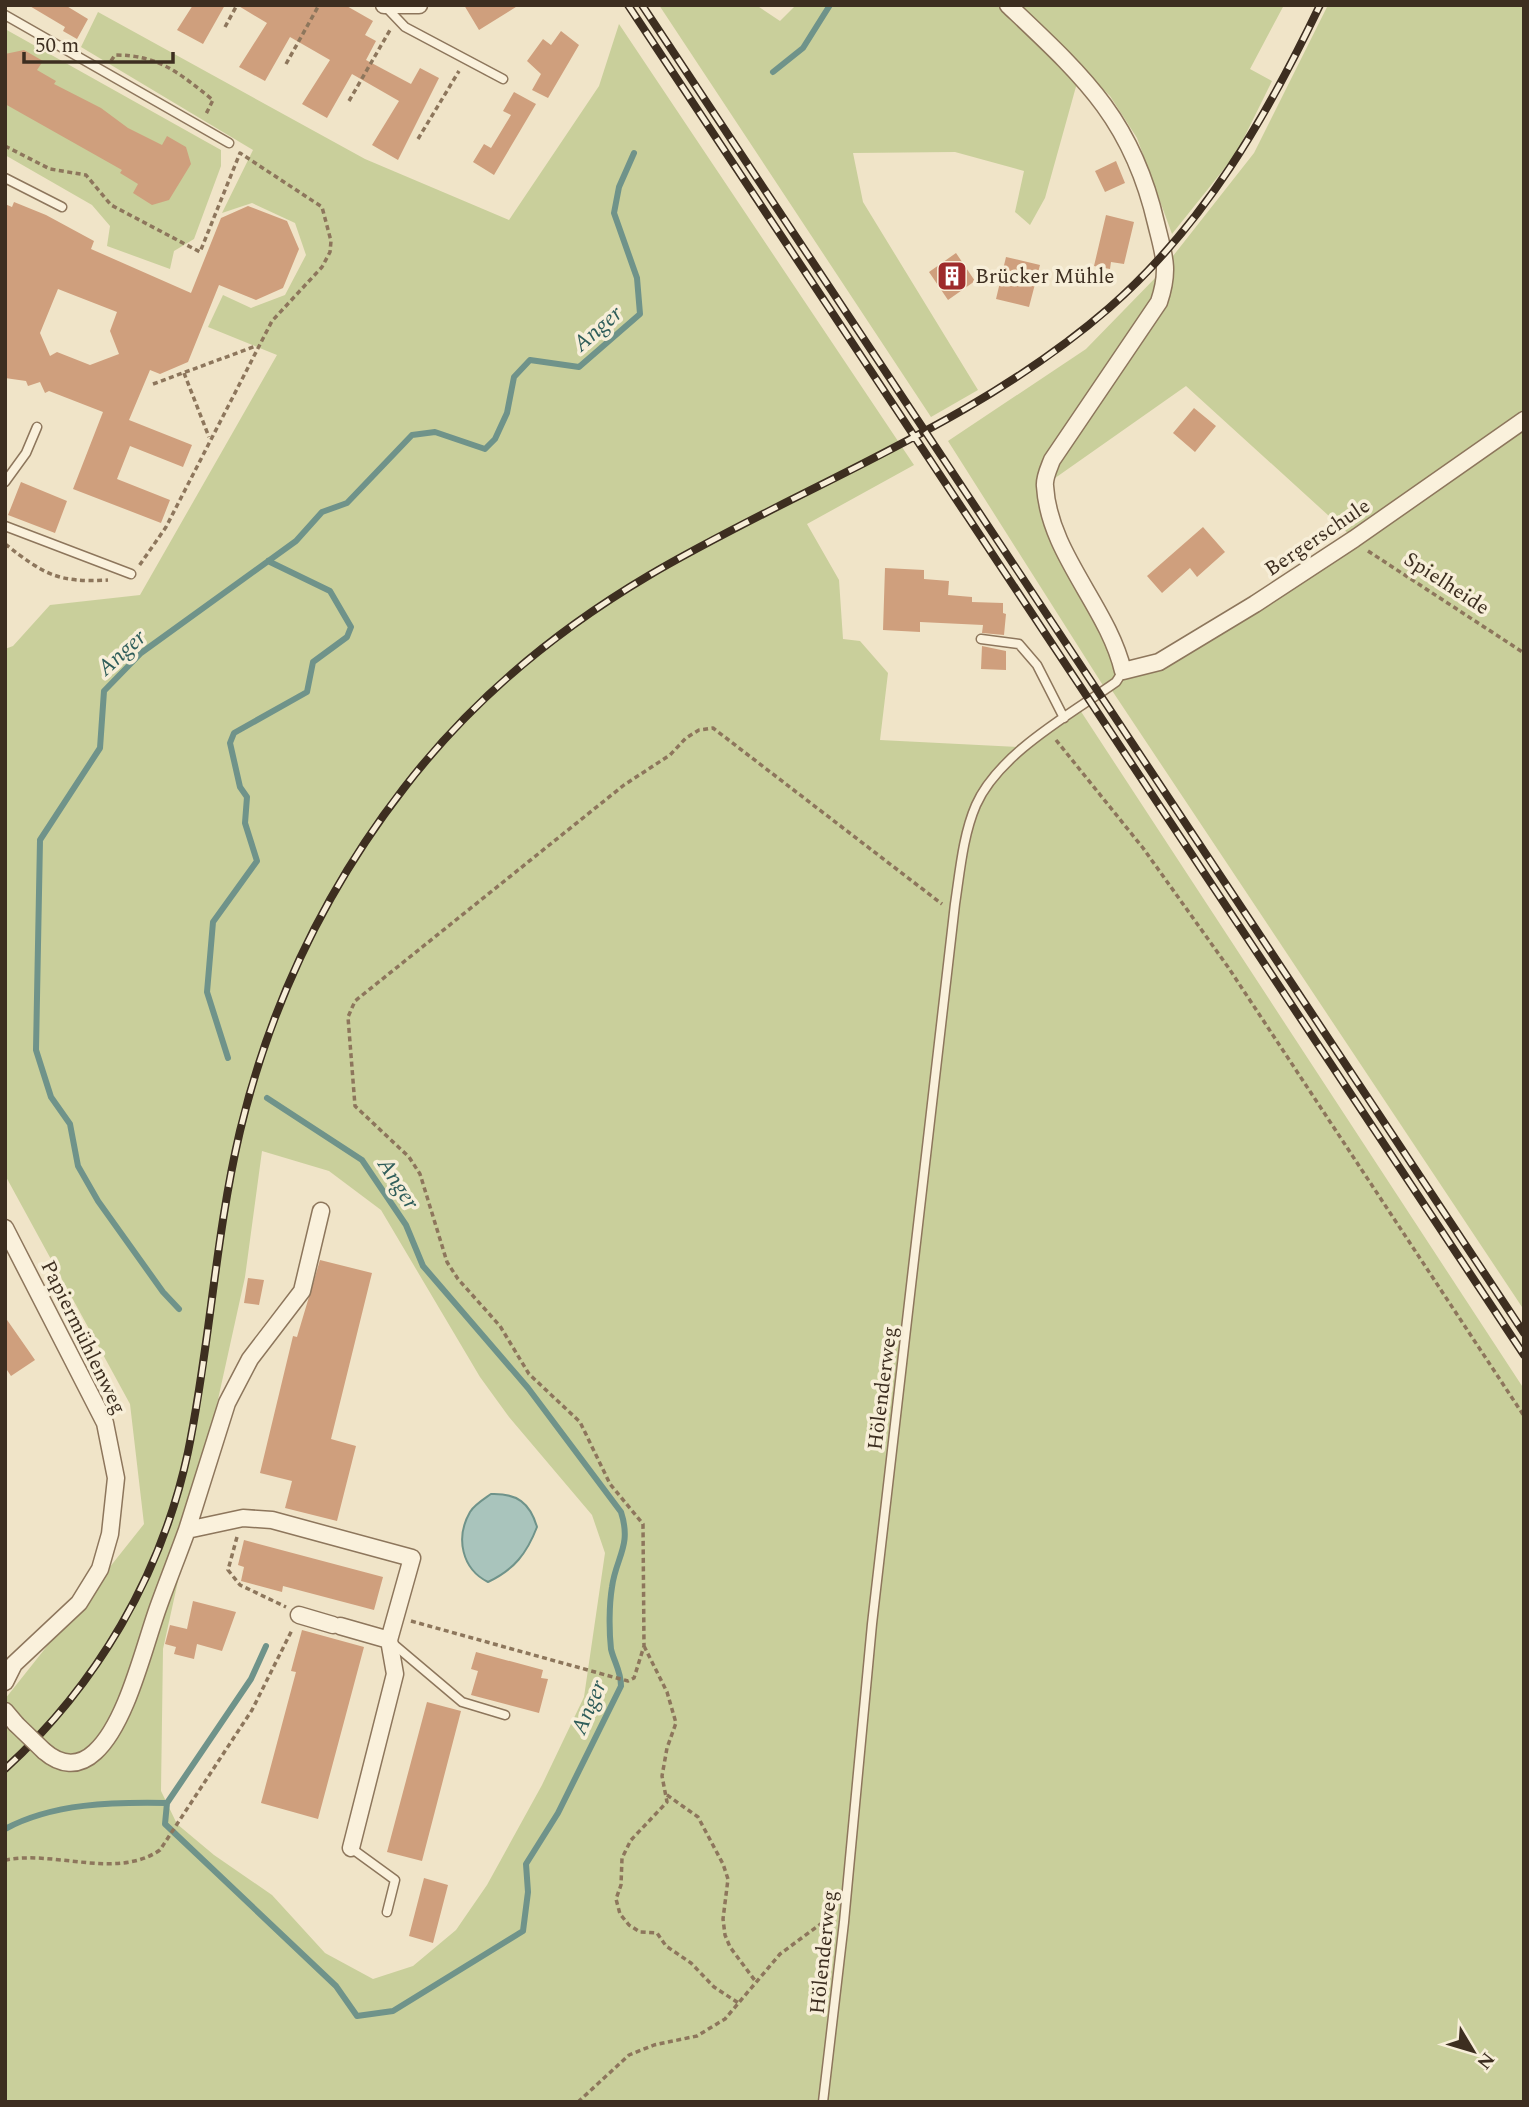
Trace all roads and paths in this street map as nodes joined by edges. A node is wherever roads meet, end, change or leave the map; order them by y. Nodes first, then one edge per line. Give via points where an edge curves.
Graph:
1 (237, 5) edge
2 (319, 5) edge
3 (384, 5) edge
4 (419, 5) edge
5 (1008, 5) edge
6 (5, 15) edge
7 (397, 19) junction
8 (225, 27) dead end
9 (465, 60) junction
10 (286, 64) dead end
11 (104, 71) junction
12 (503, 79) dead end
13 (349, 101) dead end
14 (200, 126) junction
15 (418, 139) dead end
16 (229, 143) dead end
17 (5, 146) edge
18 (5, 178) edge
19 (62, 207) dead end
20 (257, 345) junction
21 (184, 373) junction
22 (153, 384) dead end
23 (1524, 420) edge
24 (37, 427) dead end
25 (209, 437) junction
26 (5, 482) edge
27 (5, 526) edge
28 (1354, 539) junction
29 (5, 544) edge
30 (131, 574) junction
31 (981, 639) dead end
32 (1524, 653) edge
33 (1123, 671) junction
34 (1064, 718) junction
35 (1048, 730) junction
36 (955, 904) junction
37 (321, 1211) dead end
38 (5, 1228) edge
39 (1524, 1416) edge
40 (243, 1518) junction
41 (187, 1530) junction
42 (274, 1600) dead end
43 (299, 1615) joint
44 (396, 1617) junction
45 (389, 1640) junction
46 (644, 1646) junction
47 (5, 1682) edge
48 (505, 1715) dead end
49 (11, 1718) edge
50 (667, 1795) junction
51 (351, 1848) joint
52 (5, 1860) edge
53 (387, 1912) dead end
54 (844, 1922) junction
55 (756, 1982) junction
56 (740, 2004) junction
57 (578, 2102) edge
58 (823, 2102) edge

1 - 8 path
2 - 10 path
3 - 4 street
3 - 7 lane
5 - 33 street via 1102,100 1131,144 1149,193 1163,254 1167,278 1159,302 1052,460 1044,483 1060,539 1117,645
6 - 11 lane
7 - 9 lane
7 - 13 path
9 - 12 lane
9 - 15 path
11 - 14 lane
11 - 14 path via 115,55 136,55 170,66 213,100
14 - 16 lane
17 - 20 path via 50,169 86,175 111,205 200,252 240,153 313,198 322,207 330,252
18 - 19 lane
20 - 21 path
20 - 25 path
21 - 22 path
21 - 25 path
23 - 28 street, Bergerschule
24 - 26 lane via 26,453
25 - 30 path via 166,527
27 - 30 lane
28 - 32 path, Spielheide
28 - 33 street, Bergerschule via 1159,662
29 - 30 path via 38,570 58,578 98,581
31 - 34 lane via 1019,644 1037,665
33 - 34 lane, Hölenderweg via 1116,682
34 - 35 lane, Hölenderweg
35 - 36 lane, Hölenderweg via 992,778 976,804
35 - 39 path via 1143,848 1228,967
36 - 46 path via 939,904 713,728 699,730 355,1001 348,1017 355,1106 409,1157 420,1174 447,1262 500,1326 528,1374 580,1422 610,1484 643,1524
36 - 54 lane, Hölenderweg via 872,1624
37 - 41 street via 302,1291 250,1359 227,1403
38 - 47 street, Papiermühlenweg via 105,1423 116,1478 110,1534 100,1569 79,1603 14,1664
40 - 41 street
40 - 42 path via 228,1570 240,1585
40 - 44 street via 272,1520 412,1558
41 - 49 street, bridge via 132,1686 110,1734 94,1753 63,1764
43 - 45 street
43 - 52 path via 252,1710 160,1850 129,1864 45,1857
44 - 45 street
44 - 46 path via 628,1681 641,1664
45 - 48 lane via 462,1702
45 - 51 street via 395,1674
46 - 50 path via 667,1692 676,1723 662,1776
50 - 55 path via 698,1818 723,1864 728,1879 725,1935
50 - 56 path via 662,1809 631,1840 622,1858 617,1907 629,1925 640,1933 657,1933 666,1946
51 - 53 lane via 395,1880
54 - 55 path via 826,1920 795,1940
54 - 58 lane, Hölenderweg
55 - 56 path
56 - 57 path via 697,2036 629,2055

